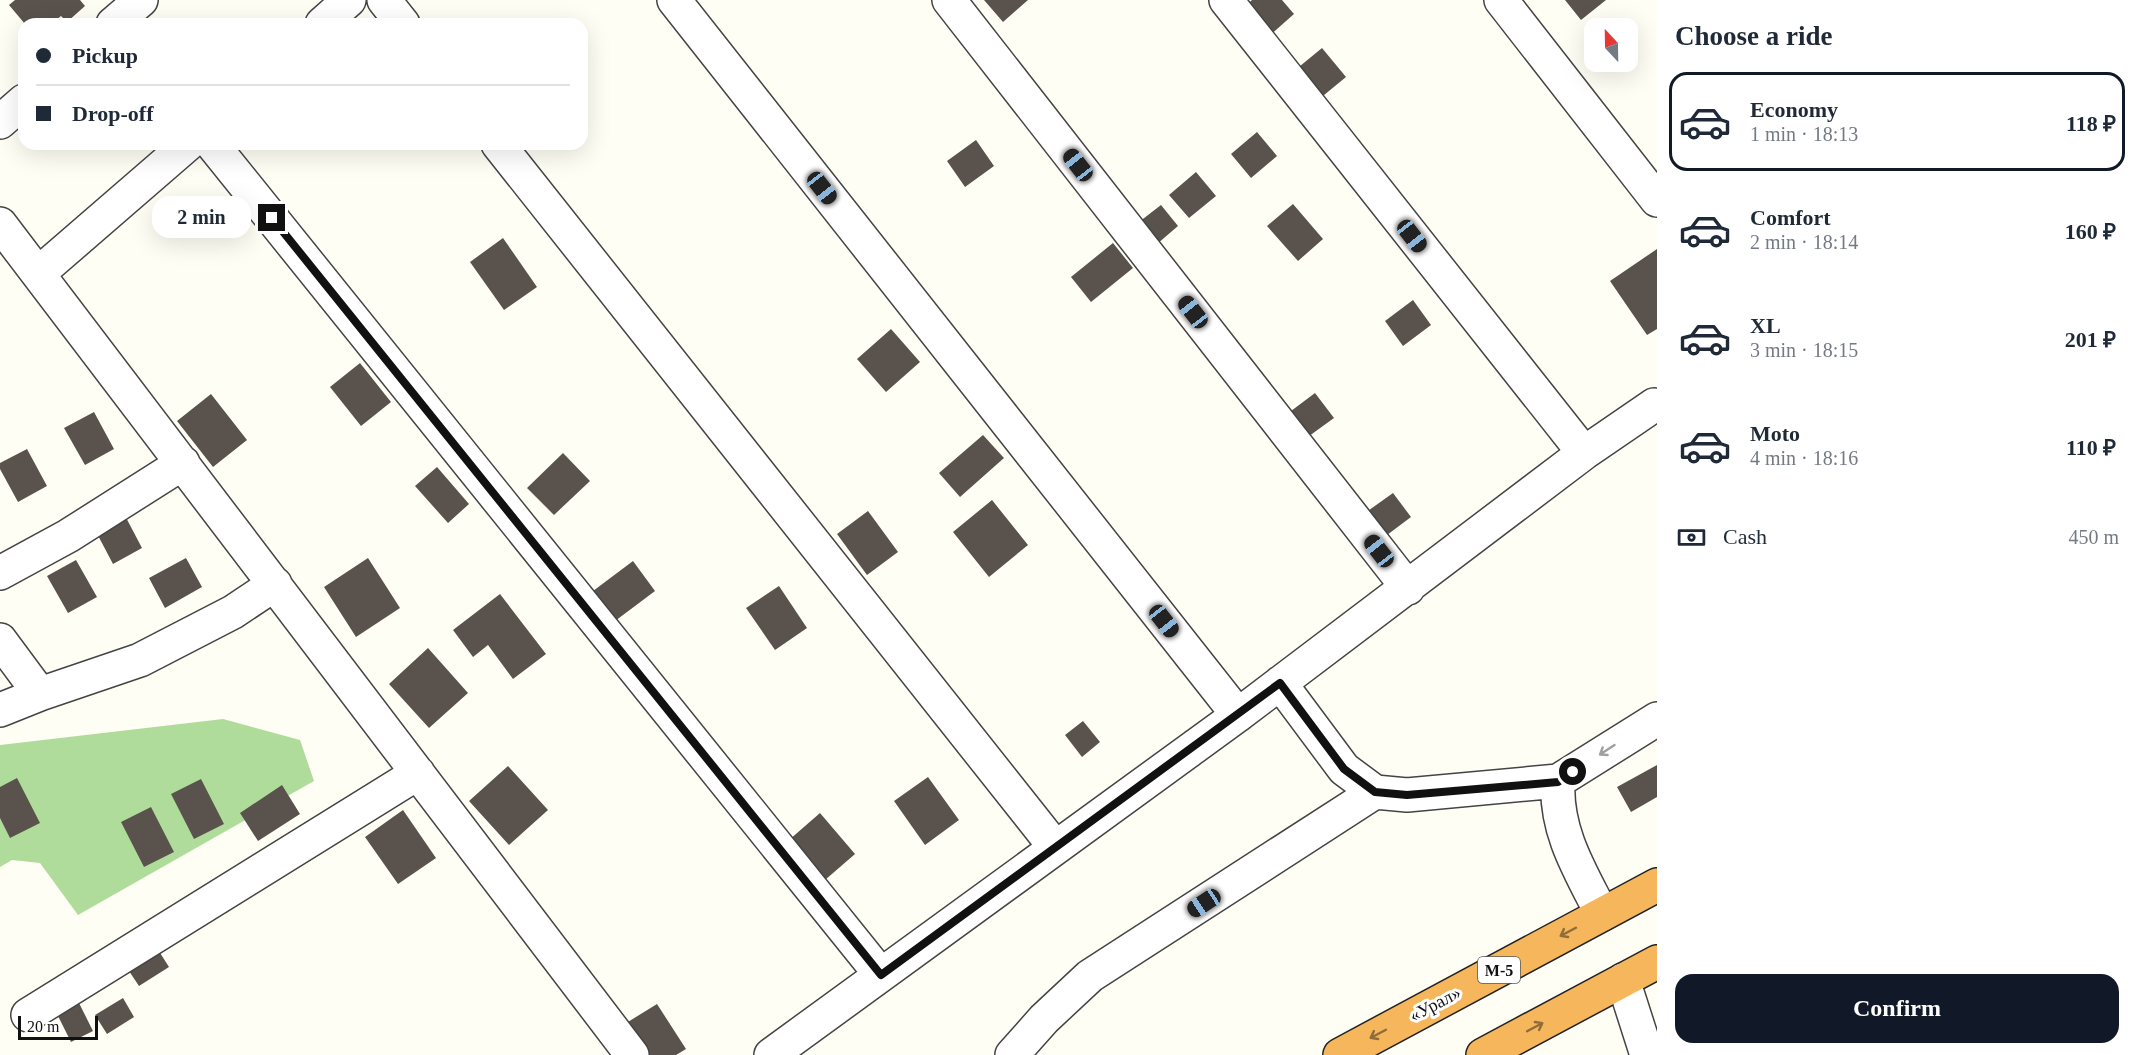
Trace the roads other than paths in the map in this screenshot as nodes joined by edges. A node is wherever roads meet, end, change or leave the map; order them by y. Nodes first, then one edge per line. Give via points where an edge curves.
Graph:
1 (141, 0) edge
2 (349, 0) edge
3 (384, 0) edge
4 (674, 0) edge
5 (949, 0) edge
6 (1226, 0) edge
7 (1501, 0) edge
8 (120, 18) edge
9 (329, 18) edge
10 (398, 18) edge
11 (18, 106) edge
12 (0, 122) edge
13 (181, 150) edge
14 (217, 150) edge
15 (503, 150) edge
16 (1657, 200) edge
17 (0, 224) edge
18 (39, 273) junction
19 (1654, 405) dead end
20 (1584, 453) junction
21 (183, 463) junction
22 (0, 573) edge
23 (275, 584) junction
24 (1408, 588) junction
25 (0, 640) edge
26 (1280, 683) junction
27 (40, 694) junction
28 (0, 710) edge
29 (1238, 715) junction
30 (1657, 719) edge
31 (418, 773) junction
32 (1558, 782) junction
33 (1375, 792) junction
34 (1055, 847) junction
35 (1657, 885) edge
36 (1602, 914) junction
37 (1657, 962) edge
38 (881, 975) junction
39 (1623, 980) junction
40 (28, 1015) dead end
41 (621, 1052) edge
42 (771, 1055) edge
43 (1012, 1055) edge
44 (1340, 1055) edge
45 (1483, 1055) edge
46 (1647, 1055) edge

1 - 8 street
2 - 9 street
3 - 10 street
4 - 29 street
5 - 24 street
6 - 20 street
7 - 16 street
11 - 12 street
13 - 18 street
14 - 38 street
15 - 34 street
17 - 18 street
18 - 21 street
19 - 20 street
20 - 24 street
21 - 22 street via 68,536
21 - 23 street
23 - 27 street via 233,612 140,660
23 - 31 street
24 - 26 street
25 - 27 street
26 - 29 street
26 - 33 street via 1344,769
27 - 28 street
29 - 34 street
30 -> 32 street
31 - 40 street
31 - 41 street
32 - 33 street via 1407,795
32 - 36 street via 1561,826
33 - 43 street via 1090,976
34 - 38 street
35 - 36 highway, «Урал» / М-5
36 -> 44 highway, «Урал» / М-5
37 - 39 highway
38 - 42 street
45 -> 39 highway
39 - 46 street

